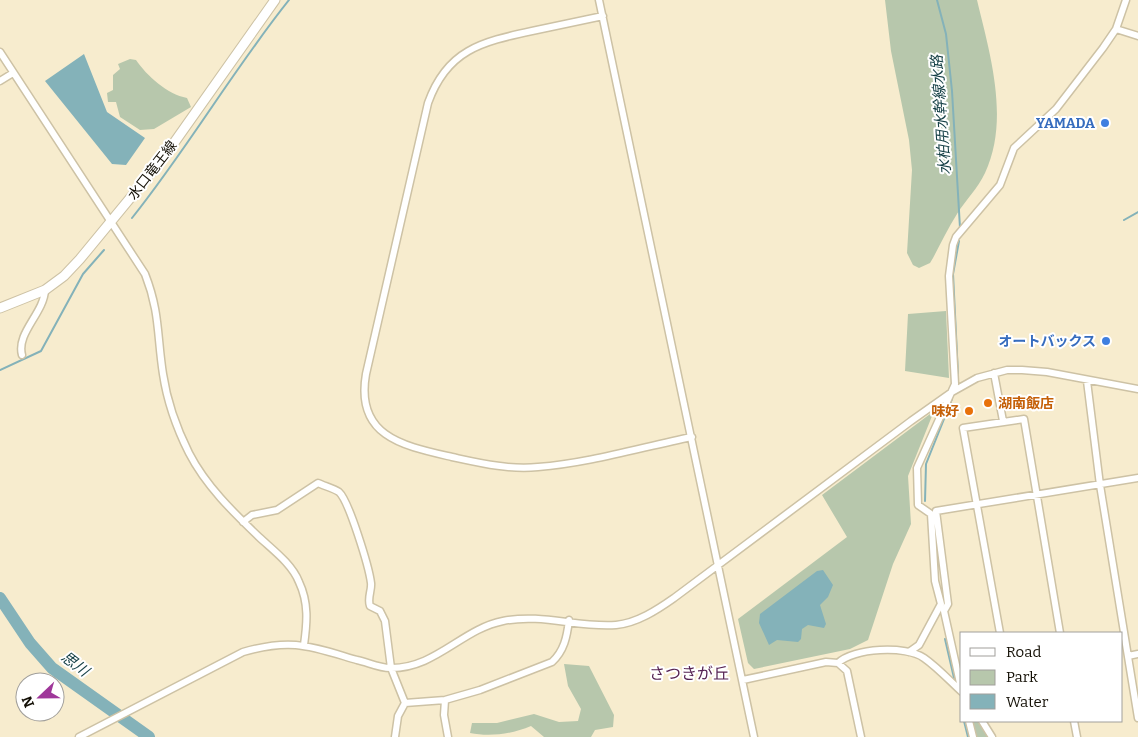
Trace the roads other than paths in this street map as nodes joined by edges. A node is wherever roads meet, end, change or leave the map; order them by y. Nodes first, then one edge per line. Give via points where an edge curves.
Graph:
1 (275, 0) edge
2 (599, 0) edge
3 (1126, 0) edge
4 (603, 16) junction
5 (1116, 29) junction
6 (1138, 36) edge
7 (0, 52) edge
8 (13, 73) junction
9 (0, 81) edge
10 (112, 221) junction
11 (45, 290) junction
12 (0, 308) edge
13 (22, 355) dead end
14 (994, 373) junction
15 (1087, 382) junction
16 (1138, 390) edge
17 (952, 392) junction
18 (1003, 421) junction
19 (692, 437) junction
20 (1138, 478) edge
21 (1100, 485) junction
22 (1038, 495) junction
23 (976, 505) junction
24 (243, 522) junction
25 (719, 565) junction
26 (943, 599) junction
27 (569, 620) junction
28 (1000, 632) edge
29 (1060, 632) edge
30 (304, 645) junction
31 (909, 652) junction
32 (1138, 654) edge
33 (1128, 656) junction
34 (838, 663) junction
35 (391, 668) junction
36 (743, 680) junction
37 (958, 684) edge
38 (445, 700) junction
39 (405, 703) junction
40 (1138, 718) edge
41 (969, 722) edge
42 (983, 722) edge
43 (1074, 722) edge
44 (79, 737) edge
45 (395, 737) edge
46 (448, 737) edge
47 (754, 737) edge
48 (861, 737) edge
49 (973, 737) edge
50 (992, 737) edge
51 (1077, 737) edge

1 - 10 main road, 水口竜王線 via 164,157
2 - 4 street
3 - 5 street
4 - 19 street
4 - 19 street via 482,43 452,62 440,77 428,103 366,374 366,405 376,425 385,435 401,444 495,466 556,466
5 - 6 street
5 - 17 street via 1056,108 1014,148 1000,185 956,237 949,276 955,365
7 - 8 street
8 - 9 street
8 - 10 street
10 - 11 main road, 水口竜王線 via 64,276
10 - 24 street via 145,274 154,298 163,375 189,454 213,490
11 - 12 main road, 水口竜王線
11 - 13 street via 41,307 23,338
14 - 15 street via 1047,372
14 - 17 street
14 - 18 street
15 - 16 street
15 - 21 street
17 - 25 street
17 - 26 street via 916,468 918,505 931,514 935,580
18 - 22 street via 1024,419
18 - 23 street via 963,428
19 - 25 street
20 - 21 street
21 - 22 street
21 - 33 street
22 - 23 street
22 - 29 street
23 - 26 street via 936,511
23 - 28 street
24 - 30 street via 299,580 306,603
24 - 35 street via 252,515 277,510 318,483 339,493 349,510 367,567 371,584 368,602 380,611 384,621
25 - 27 street via 658,609 636,620 602,625
25 - 36 street
26 - 31 street via 919,645
26 - 37 street via 948,604 944,611
27 - 35 street via 527,618 500,621 426,661
27 - 38 street via 566,641 552,662
30 - 35 street
30 - 44 street via 282,643 243,652
31 - 34 street via 877,650 846,656
31 - 37 street via 923,656
32 - 33 street
33 - 40 street
34 - 36 street via 826,662
34 - 48 street via 846,672
35 - 39 street
36 - 47 street
38 - 39 street
38 - 46 street
39 - 45 street via 398,716
41 - 49 street
42 - 50 street
43 - 51 street

